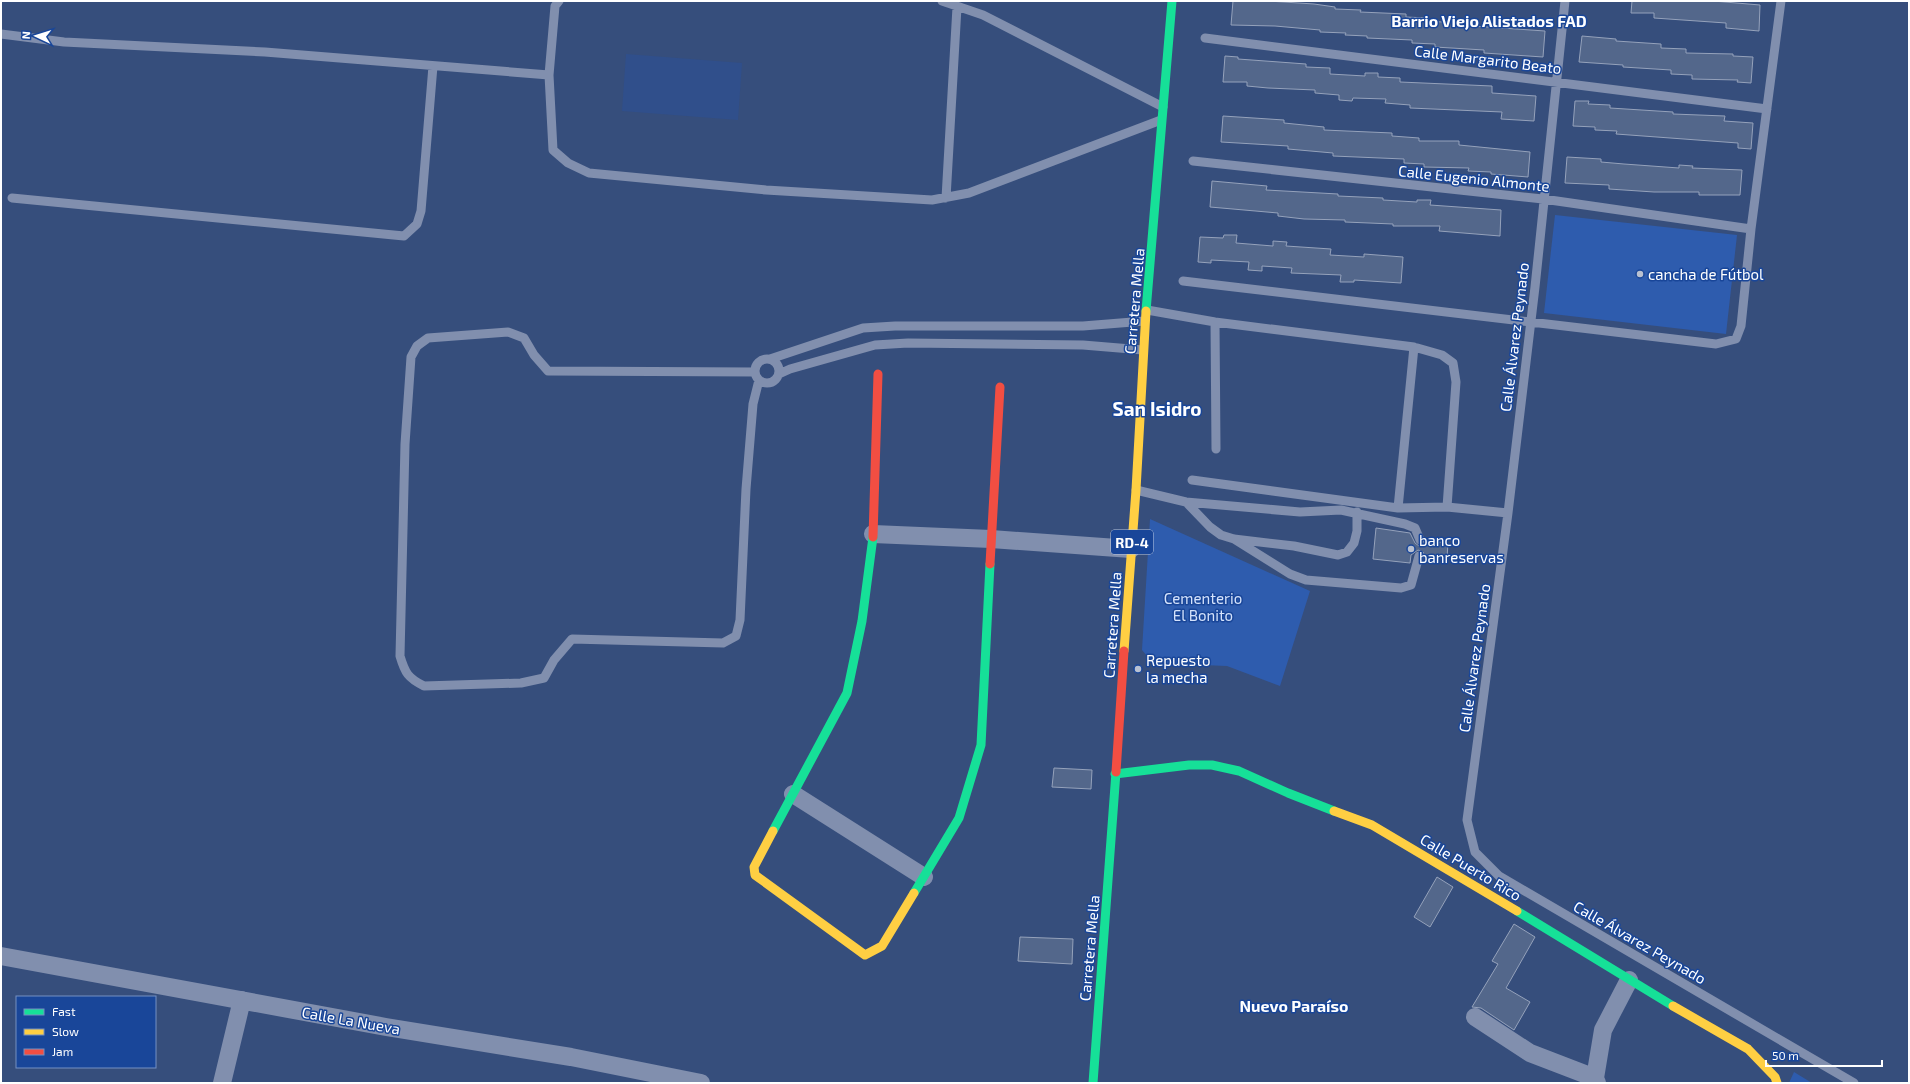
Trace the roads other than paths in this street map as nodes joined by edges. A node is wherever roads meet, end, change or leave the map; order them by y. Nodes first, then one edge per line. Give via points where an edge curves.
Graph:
1 (559, 1) edge
2 (942, 1) edge
3 (1172, 1) edge
4 (1565, 1) edge
5 (1781, 1) edge
6 (957, 7) junction
7 (1, 34) edge
8 (1205, 38) dead end
9 (433, 66) junction
10 (549, 75) junction
11 (1556, 82) junction
12 (1164, 108) junction
13 (1767, 109) junction
14 (1164, 119) junction
15 (1194, 161) dead end
16 (12, 198) dead end
17 (946, 198) junction
18 (1543, 199) junction
19 (1751, 229) junction
20 (1182, 281) dead end
21 (1147, 310) junction
22 (1146, 321) junction
23 (1215, 322) junction
24 (1531, 322) junction
25 (1414, 346) junction
26 (1144, 350) junction
27 (770, 359) junction
28 (755, 372) junction
29 (779, 374) junction
30 (878, 374) dead end
31 (759, 380) junction
32 (1000, 387) dead end
33 (1216, 449) dead end
34 (1192, 480) dead end
35 (1136, 490) junction
36 (1186, 502) junction
37 (1447, 507) junction
38 (1398, 508) junction
39 (1357, 512) junction
40 (1508, 513) junction
41 (873, 534) junction
42 (990, 539) junction
43 (1234, 539) junction
44 (1420, 540) dead end
45 (1131, 549) junction
46 (1419, 556) dead end
47 (1115, 774) junction
48 (793, 794) junction
49 (924, 877) junction
50 (1, 956) edge
51 (1628, 980) junction
52 (242, 1000) junction
53 (1475, 1017) dead end
54 (1596, 1080) edge
55 (222, 1083) edge
56 (701, 1083) edge
57 (1093, 1083) edge
58 (1777, 1083) edge
59 (1854, 1083) edge

1 - 10 lane via 555,6
2 - 6 lane
3 - 12 street, Carretera Mella / RD-4
4 - 11 lane, Calle Álvarez Peynado
5 - 13 lane
6 - 12 lane via 983,15
6 - 17 lane
7 - 9 lane via 64,42 265,52
8 - 11 lane, Calle Margarito Beato
9 - 10 lane
9 - 16 lane via 420,210 417,224 404,236
10 - 17 lane via 553,150 568,163 589,173 766,190 932,200
11 - 13 lane, Calle Margarito Beato
11 - 18 lane, Calle Álvarez Peynado
12 - 14 street, Carretera Mella / RD-4
13 - 19 lane
14 - 17 lane via 969,193
14 - 21 street, Carretera Mella / RD-4
15 - 18 lane, Calle Eugenio Almonte
18 - 19 lane, Calle Eugenio Almonte
18 - 24 lane, Calle Álvarez Peynado
19 - 24 lane via 1741,326 1736,339 1716,344
20 - 24 lane
21 - 22 street, Carretera Mella / RD-4
21 - 23 lane
22 - 26 street, Carretera Mella / RD-4
22 - 27 lane via 1083,326 863,328
23 - 25 lane
23 - 33 lane
24 - 40 lane, Calle Álvarez Peynado
25 - 37 lane via 1442,355 1453,363 1456,382
25 - 38 lane
26 - 29 lane via 1083,345 875,345
26 - 35 street, Carretera Mella / RD-4
27 - 28 lane via 758,362
27 - 29 lane via 779,367
28 - 31 lane
28 - 31 lane via 548,371 524,338 508,332 428,338 417,346 411,357 405,444 400,648 404,672 424,686 521,684 544,678 554,660 572,640 723,643 736,636 740,620 753,404
29 - 31 lane via 771,383
30 - 41 street
32 - 42 street
34 - 38 lane
35 - 36 lane
35 - 45 street, Carretera Mella / RD-4
36 - 39 lane via 1300,512
36 - 43 lane via 1210,527 1221,535
37 - 38 lane
37 - 40 lane
39 - 43 lane via 1354,543 1347,552 1338,555 1294,546
39 - 44 lane via 1415,528
40 - 59 lane, Calle Álvarez Peynado via 1467,820 1475,852 1499,876
41 - 42 street
41 - 48 street via 862,621 847,693
42 - 45 street
42 - 49 street via 981,745 959,818
43 - 46 lane via 1290,574 1306,580 1401,588 1411,585
45 - 47 street, Carretera Mella / RD-4
47 - 51 street, Calle Puerto Rico via 1189,765 1212,765 1239,771 1372,825
47 - 57 street, Carretera Mella / RD-4
48 - 49 street
48 - 49 street via 754,867 755,875 865,954 882,946
50 - 52 street, Calle La Nueva
51 - 54 street via 1603,1030
51 - 58 street, Calle Puerto Rico via 1748,1049 1775,1077
52 - 55 street
52 - 56 street, Calle La Nueva via 386,1027 571,1057
53 - 54 street via 1530,1053

